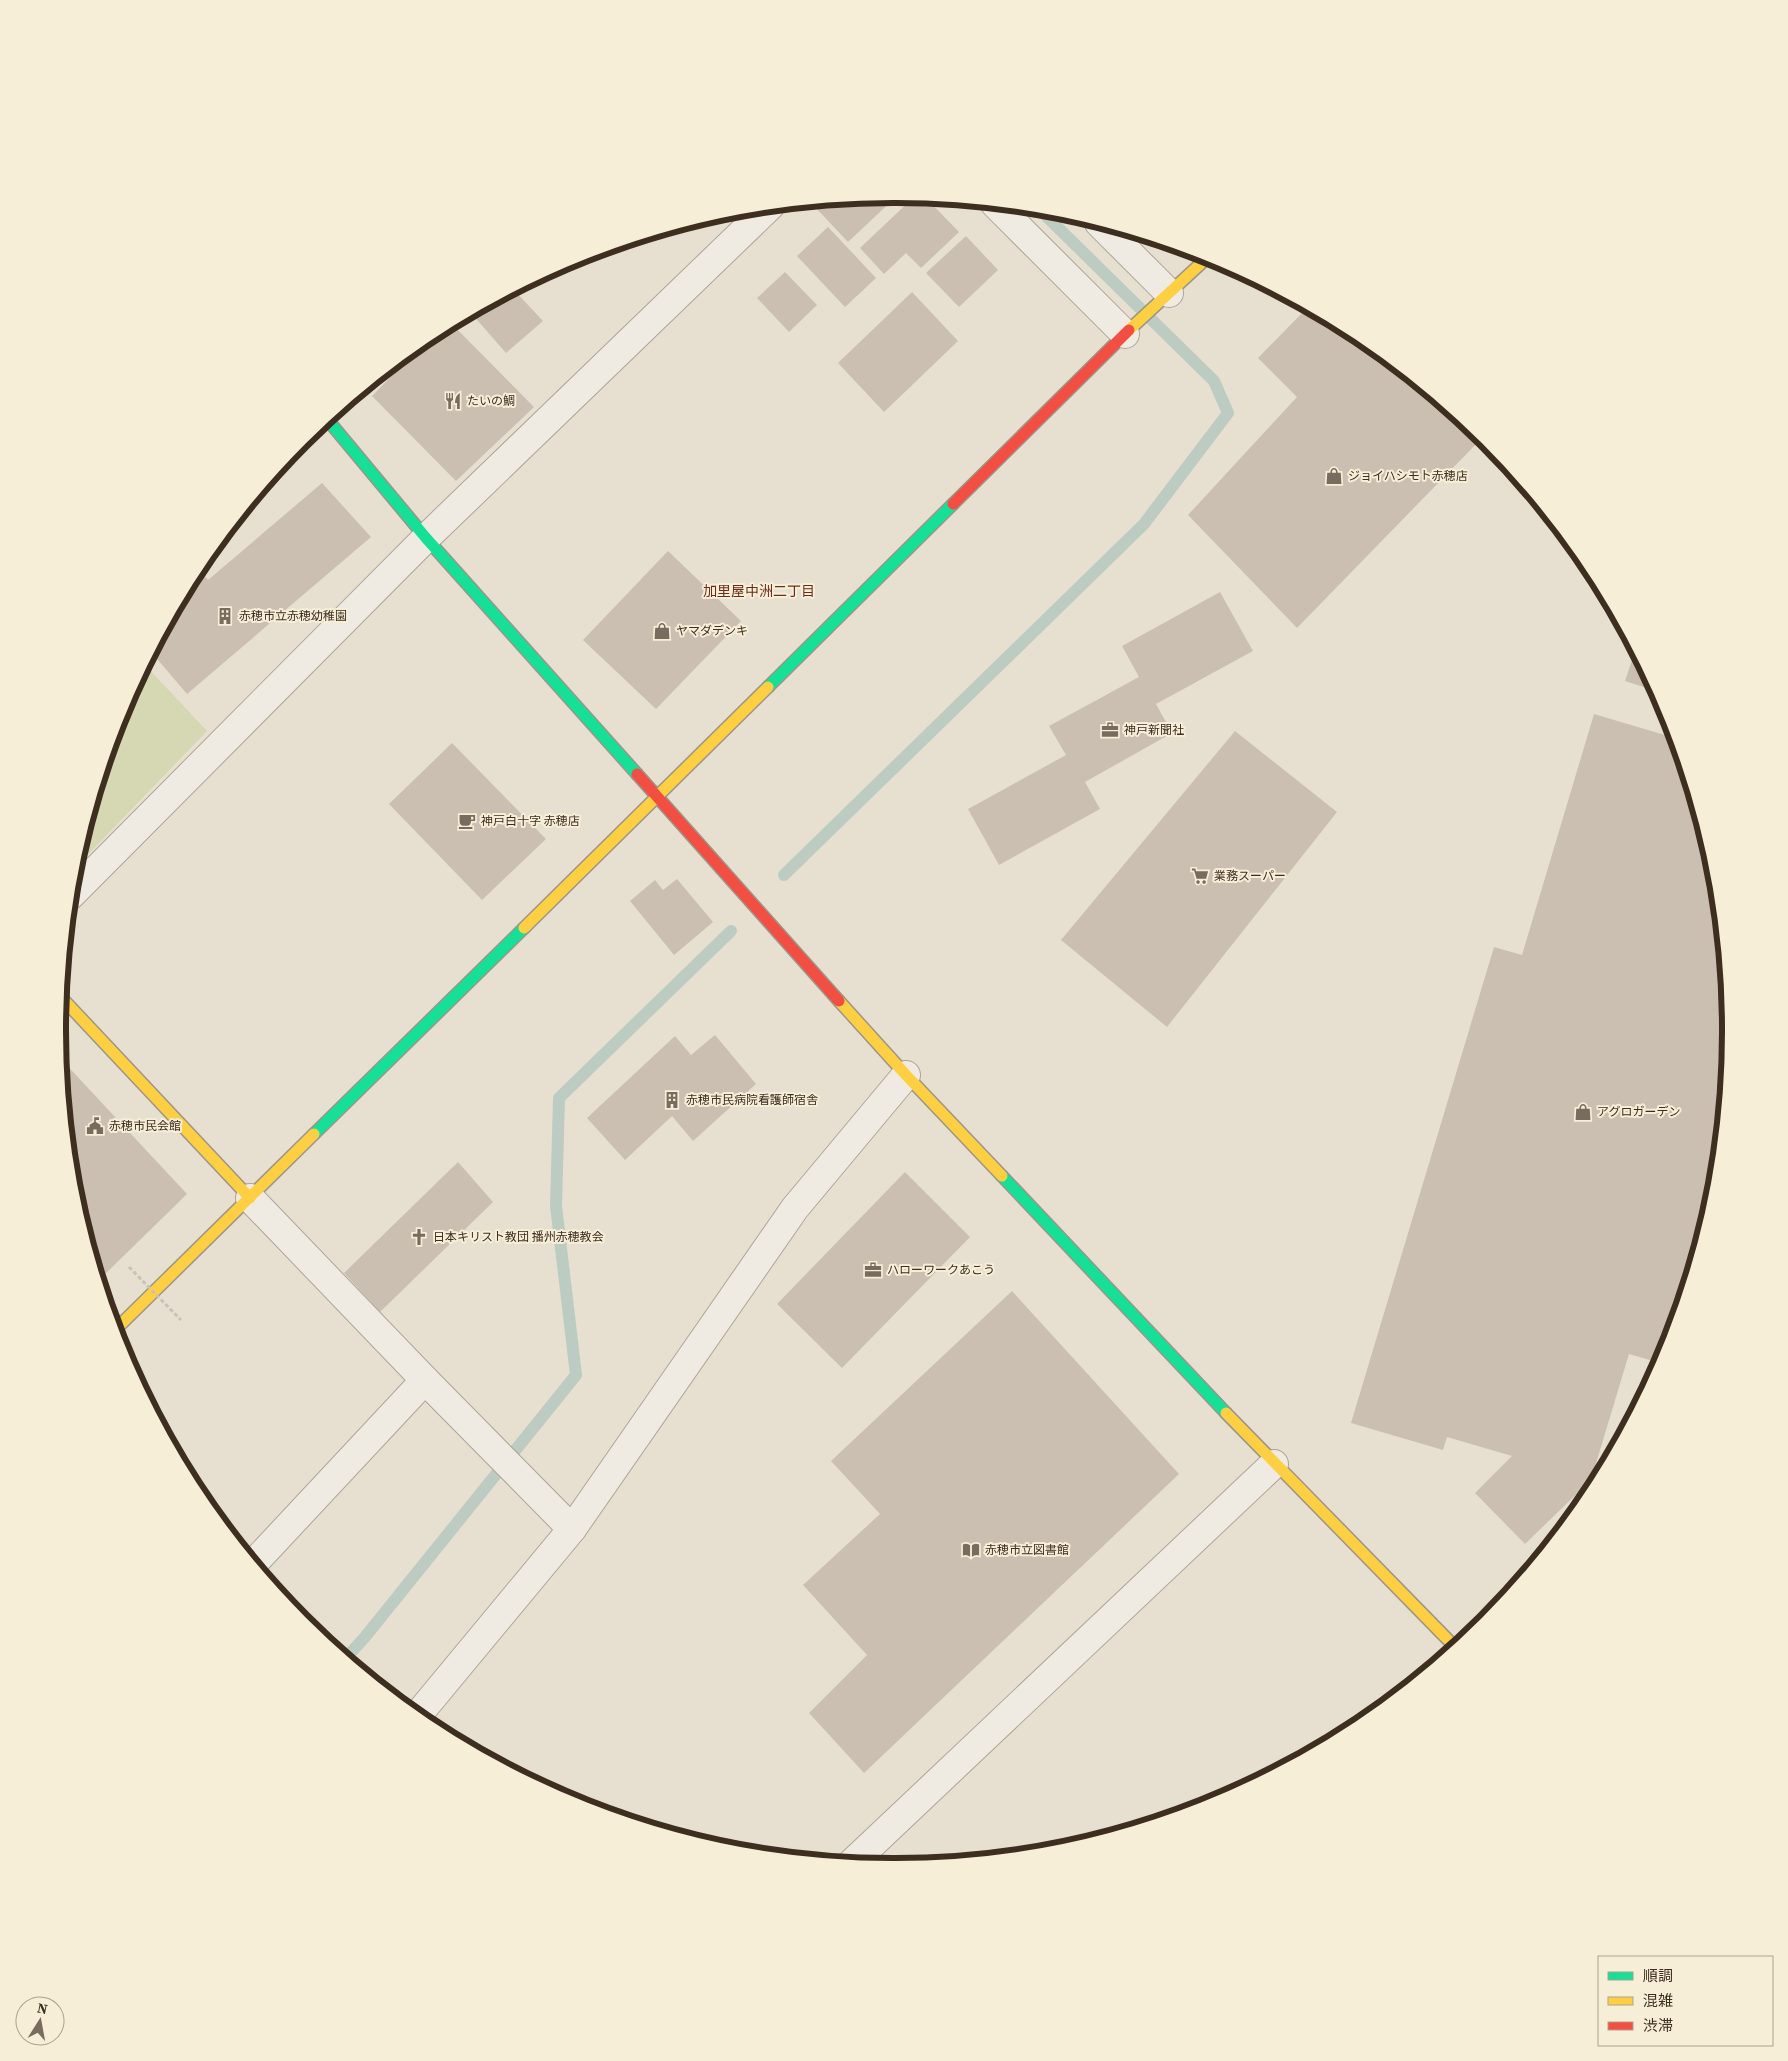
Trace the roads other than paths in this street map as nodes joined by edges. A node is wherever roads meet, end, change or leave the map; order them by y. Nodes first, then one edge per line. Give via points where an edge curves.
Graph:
1 (1001, 210) edge
2 (762, 214) edge
3 (1106, 231) edge
4 (1202, 263) edge
5 (1166, 296) junction
6 (1130, 329) junction
7 (332, 424) edge
8 (426, 538) junction
9 (657, 797) junction
10 (79, 887) edge
11 (67, 1003) edge
12 (906, 1075) junction
13 (250, 1198) junction
14 (120, 1325) edge
15 (425, 1380) junction
16 (1274, 1464) junction
17 (572, 1529) junction
18 (258, 1559) edge
19 (1451, 1642) edge
20 (422, 1710) edge
21 (859, 1857) edge

1 - 6 street
2 - 8 street
3 - 5 street
4 - 5 street
5 - 6 street
6 - 9 street
7 - 8 street
8 - 9 street
8 - 10 street
9 - 12 street
9 - 13 street
11 - 13 street
12 - 16 street
12 - 17 street via 795,1208
13 - 14 street
13 - 15 street
15 - 17 street
15 - 18 street
16 - 19 street
16 - 21 street
17 - 20 street

